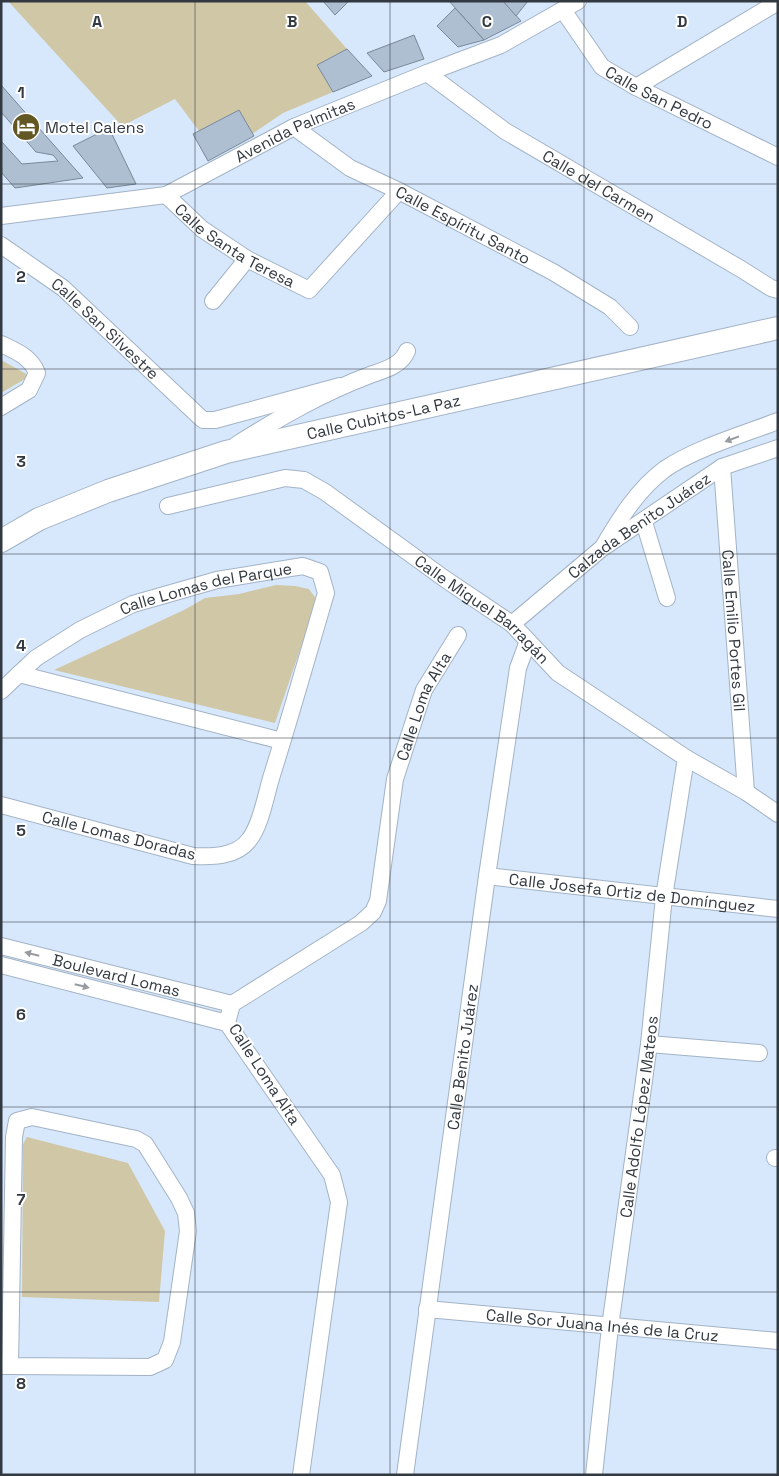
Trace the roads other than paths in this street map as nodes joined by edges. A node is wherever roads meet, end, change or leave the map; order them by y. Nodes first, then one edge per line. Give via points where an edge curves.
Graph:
1 (578, 1) edge
2 (778, 2) edge
3 (563, 10) junction
4 (427, 73) junction
5 (636, 87) junction
6 (294, 127) junction
7 (778, 157) edge
8 (400, 191) junction
9 (166, 195) junction
10 (1, 216) edge
11 (1, 245) edge
12 (247, 258) junction
13 (778, 290) edge
14 (213, 301) dead end
15 (630, 327) dead end
16 (778, 328) edge
17 (1, 344) edge
18 (407, 351) dead end
19 (340, 386) junction
20 (1, 407) edge
21 (778, 421) edge
22 (778, 448) edge
23 (226, 452) junction
24 (722, 468) junction
25 (168, 506) dead end
26 (644, 522) junction
27 (1, 541) edge
28 (602, 550) junction
29 (666, 598) dead end
30 (512, 624) junction
31 (458, 635) dead end
32 (528, 640) junction
33 (19, 674) junction
34 (1, 691) edge
35 (282, 741) junction
36 (686, 758) junction
37 (746, 792) junction
38 (1, 806) edge
39 (778, 814) edge
40 (487, 876) junction
41 (664, 897) junction
42 (778, 909) edge
43 (1, 946) edge
44 (1, 965) edge
45 (232, 1004) junction
46 (228, 1023) junction
47 (649, 1044) junction
48 (759, 1053) dead end
49 (427, 1309) junction
50 (610, 1326) junction
51 (778, 1341) edge
52 (6, 1366) edge
53 (301, 1475) edge
54 (406, 1475) edge
55 (594, 1475) edge

1 - 3 street, Avenida Palmitas
2 - 5 street
3 - 4 street, Avenida Palmitas via 501,45
3 - 5 street, Calle San Pedro via 602,67
4 - 6 street, Avenida Palmitas
4 - 13 street, Calle del Carmen via 505,132
5 - 7 street, Calle San Pedro
6 - 8 street, Calle Espíritu Santo via 350,168
6 - 9 street, Avenida Palmitas
8 - 12 street, Calle Santa Teresa via 308,290
8 - 15 street, Calle Espíritu Santo via 553,272 610,307
9 - 10 street, Avenida Palmitas
9 - 12 street, Calle Santa Teresa via 202,229
11 - 19 street, Calle San Silvestre via 63,288 203,420 215,420
12 - 14 street
16 - 23 main road, Calle Cubitos-La Paz
17 - 20 street via 25,356 37,373 29,390
18 - 19 street via 404,358 390,368
19 - 23 street via 282,416
21 -> 28 street via 700,451 666,469 643,488 619,518
22 - 24 street, Calzada Benito Juárez
23 - 27 main road, Calle Cubitos-La Paz via 99,495 39,519
24 - 26 street, Calzada Benito Juárez
24 - 37 street, Calle Emilio Portes Gil
25 - 30 street, Calle Miguel Barragán via 285,478 304,480
26 - 28 street, Calzada Benito Juárez
26 - 29 street
28 - 30 street, Calzada Benito Juárez
30 - 32 street, Calle Miguel Barragán
31 - 45 street, Calle Loma Alta via 424,690 395,779 378,900 373,912 362,923
32 - 36 street, Calle Miguel Barragán via 558,673
32 - 40 street, Calle Benito Juárez via 518,668
33 - 34 street, Calle Lomas del Parque
33 - 35 street
33 - 35 street, Calle Lomas del Parque via 36,658 80,630 133,604 217,580 303,566 320,572 326,593
35 - 38 street, Calle Lomas Doradas via 249,840 234,851 214,857 193,856
36 - 37 street, Calle Miguel Barragán
36 - 41 street, Calle Adolfo López Mateos
37 - 39 street, Calle Miguel Barragán
40 - 41 street, Calle Josefa Ortiz de Domínguez
40 - 49 street, Calle Benito Juárez
41 - 42 street, Calle Josefa Ortiz de Domínguez
41 - 47 street, Calle Adolfo López Mateos
45 -> 43 street, Boulevard Lomas
44 -> 46 street, Boulevard Lomas
45 - 46 street, Calle Loma Alta
46 - 53 street, Calle Loma Alta via 332,1175 338,1202
47 - 48 street
47 - 50 street, Calle Adolfo López Mateos
49 - 50 street, Calle Sor Juana Inés de la Cruz
49 - 54 street, Calle Benito Juárez
50 - 51 street, Calle Sor Juana Inés de la Cruz
50 - 55 street, Calle Adolfo López Mateos
52 - 52 street via 150,1367 165,1360 174,1333 188,1230 186,1213 179,1198 145,1144 136,1139 32,1117 17,1121

